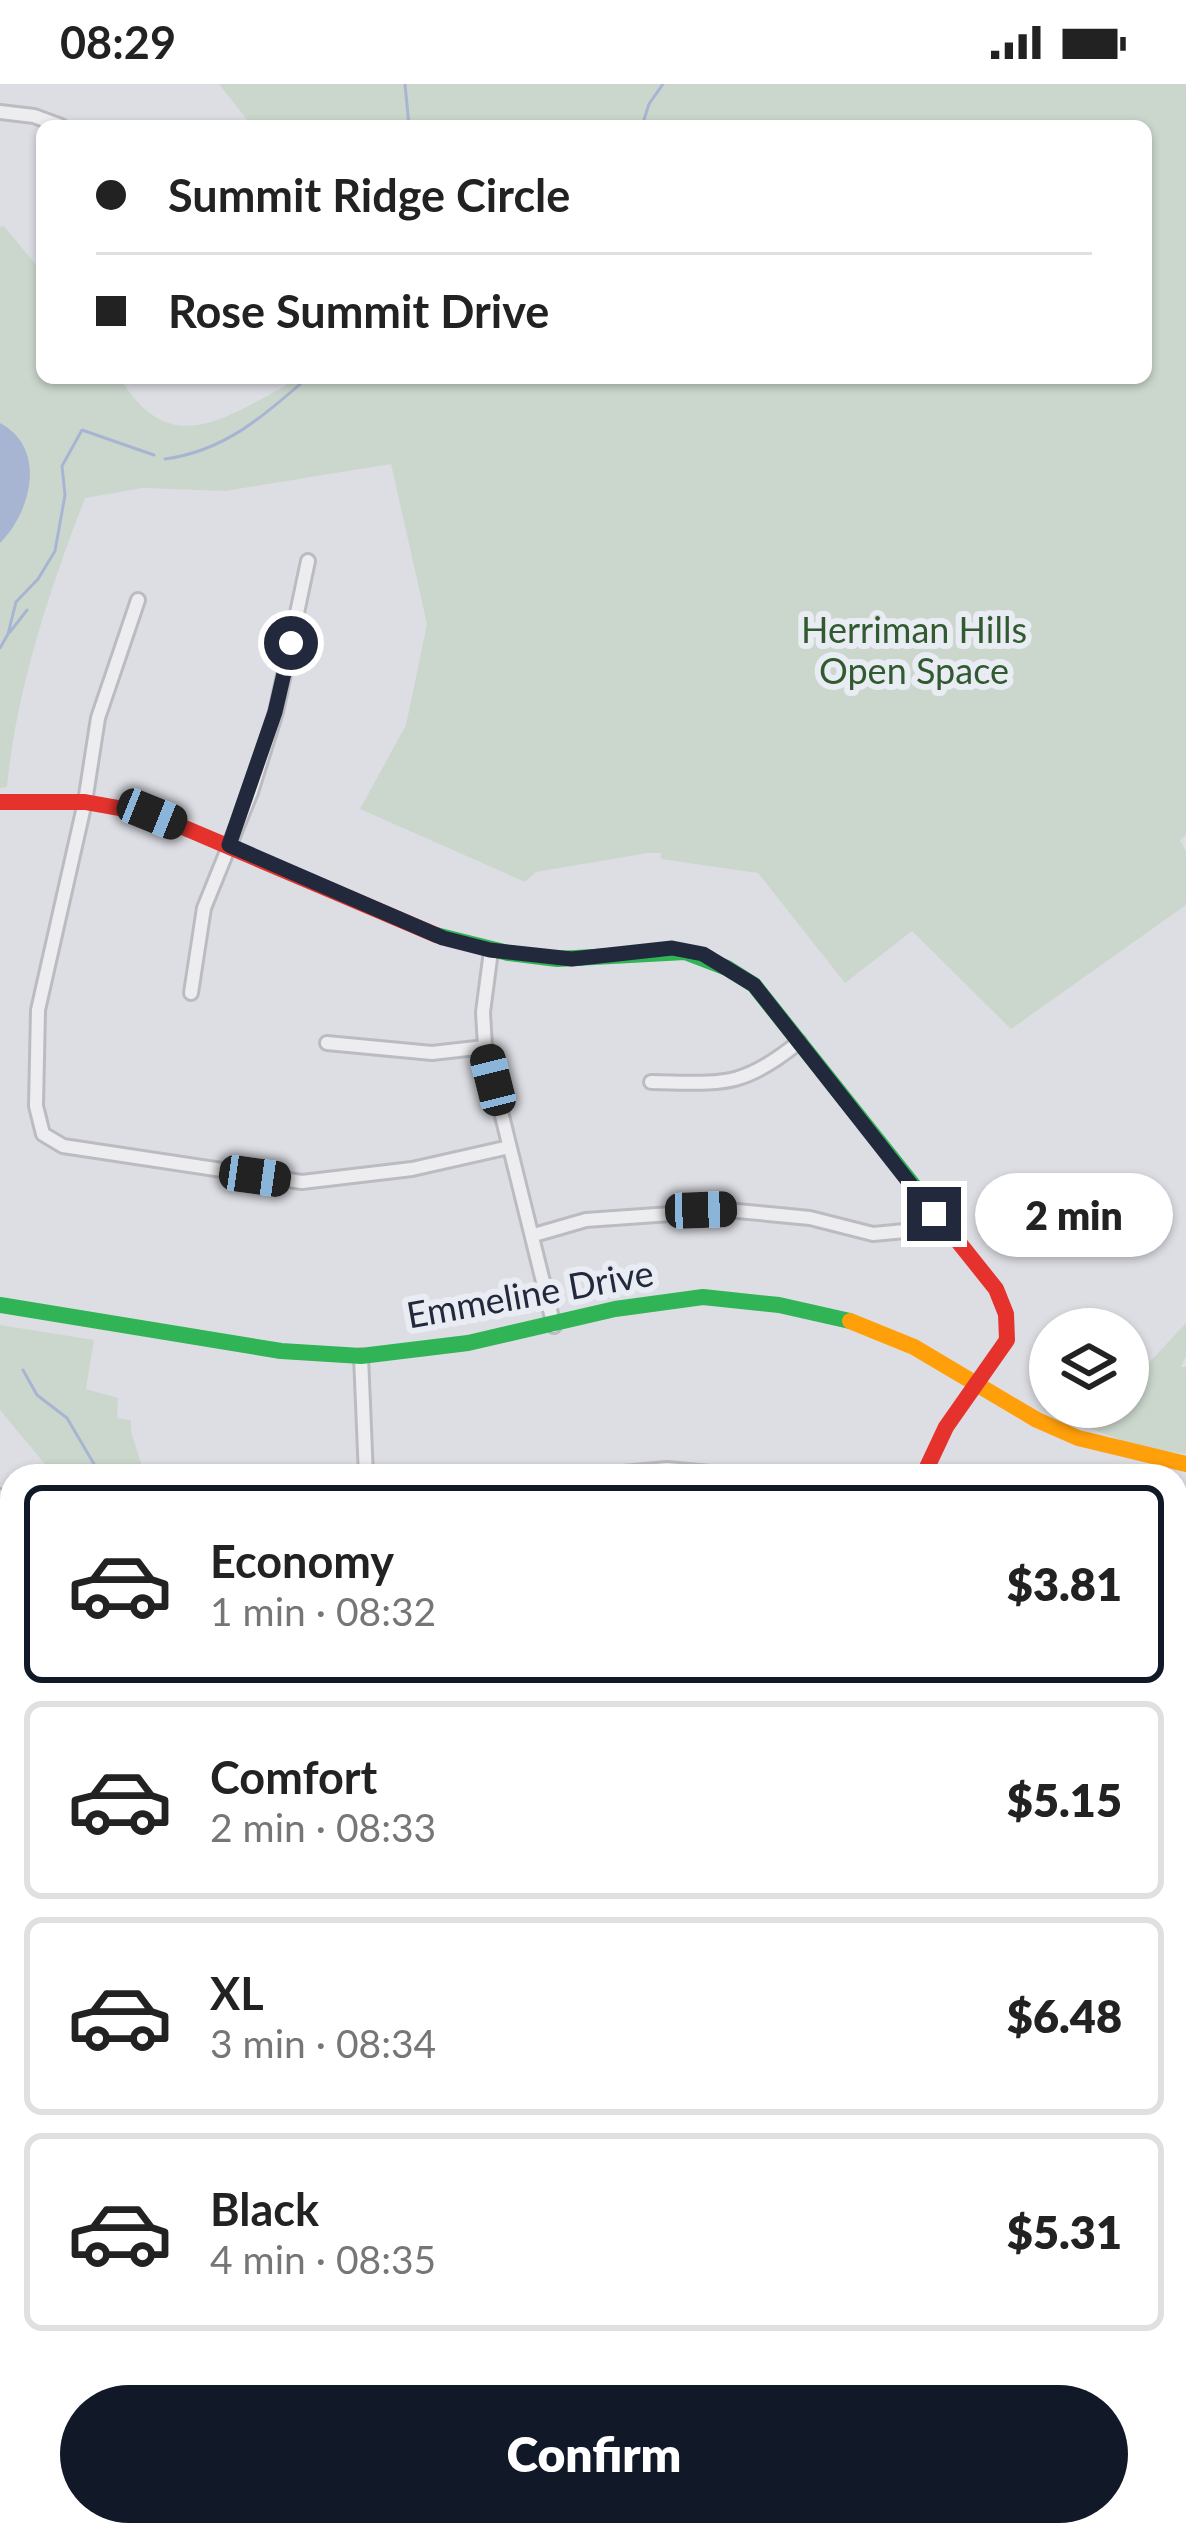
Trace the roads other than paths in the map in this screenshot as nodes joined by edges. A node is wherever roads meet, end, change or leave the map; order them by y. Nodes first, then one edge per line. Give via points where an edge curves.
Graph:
1 (5, 112) edge
2 (37, 120) edge
3 (308, 561) dead end
4 (138, 600) dead end
5 (0, 802) edge
6 (85, 802) junction
7 (229, 845) junction
8 (490, 950) junction
9 (191, 993) dead end
10 (799, 1042) junction
11 (327, 1043) dead end
12 (484, 1047) junction
13 (651, 1082) dead end
14 (509, 1147) junction
15 (934, 1214) junction
16 (534, 1235) junction
17 (0, 1305) edge
18 (554, 1326) junction
19 (362, 1356) junction
20 (978, 1383) junction
21 (366, 1464) edge
22 (929, 1464) edge
23 (1186, 1464) edge

1 - 2 street
3 - 7 street via 275,712
4 - 6 street via 98,718
5 - 6 street
6 - 7 street via 152,814
6 - 14 street via 38,1010 43,1134 63,1146 302,1182
7 - 8 street via 443,938
7 - 9 street via 204,908
8 - 10 street via 572,959 672,948 703,954 754,985
8 - 12 street
10 - 13 street via 730,1083
10 - 15 street
11 - 12 street via 432,1053
12 - 14 street
14 - 16 street
15 - 16 street via 904,1231 872,1234 727,1210 586,1220
15 - 20 street via 1006,1314 1006,1340
16 - 18 street
17 - 19 street, Emmeline Drive via 259,1348
18 - 19 street, Emmeline Drive
18 - 20 street, Emmeline Drive via 703,1297 779,1305 844,1319
19 - 21 street
20 - 22 street
20 - 23 street, Emmeline Drive via 1078,1438

